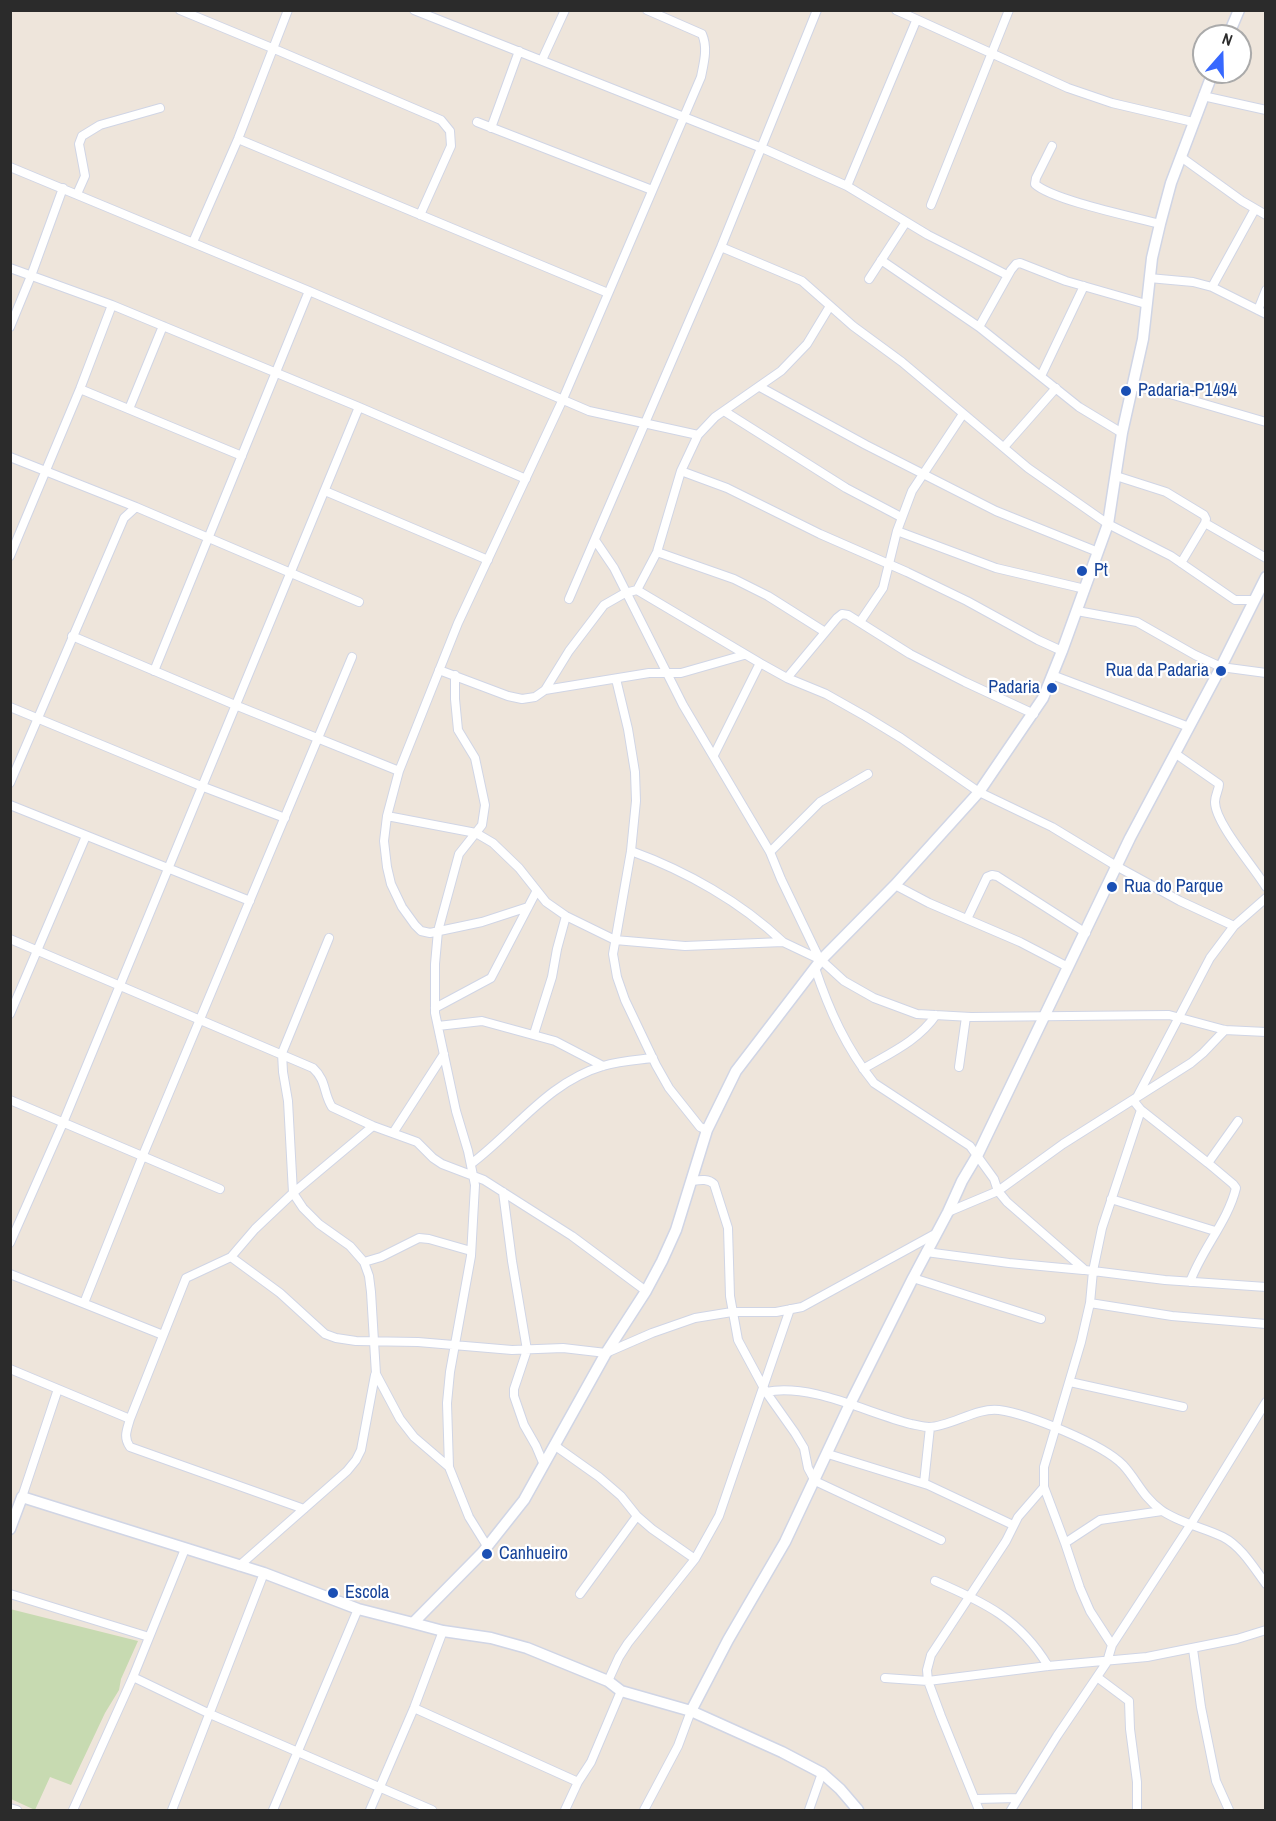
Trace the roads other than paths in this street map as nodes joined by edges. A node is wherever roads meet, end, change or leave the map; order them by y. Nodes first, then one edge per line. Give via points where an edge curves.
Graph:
1 (180, 10) edge
2 (288, 10) edge
3 (414, 10) edge
4 (565, 10) edge
5 (646, 10) edge
6 (817, 10) edge
7 (896, 10) edge
8 (1009, 10) edge
9 (1239, 10) edge
10 (916, 21) junction
11 (1233, 24) edge
12 (272, 48) junction
13 (519, 51) junction
14 (992, 54) junction
15 (542, 60) junction
16 (1208, 84) edge
17 (1203, 96) junction
18 (159, 108) dead end
19 (1266, 110) edge
20 (684, 117) junction
21 (477, 122) dead end
22 (1193, 122) junction
23 (491, 128) junction
24 (238, 139) junction
25 (1052, 146) dead end
26 (762, 148) junction
27 (1181, 157) junction
28 (10, 167) edge
29 (847, 186) junction
30 (63, 188) junction
31 (652, 190) junction
32 (77, 194) junction
33 (931, 206) dead end
34 (1255, 209) junction
35 (420, 215) junction
36 (1266, 215) edge
37 (906, 222) junction
38 (1160, 224) junction
39 (193, 242) junction
40 (721, 247) junction
41 (881, 260) junction
42 (10, 268) edge
43 (1007, 275) junction
44 (31, 276) junction
45 (1149, 278) junction
46 (869, 279) dead end
47 (1083, 286) junction
48 (1212, 287) junction
49 (1266, 290) edge
50 (309, 291) junction
51 (608, 293) junction
52 (1146, 304) junction
53 (112, 305) junction
54 (830, 306) junction
55 (1262, 312) edge
56 (163, 326) junction
57 (10, 327) edge
58 (979, 327) junction
59 (275, 372) junction
60 (1041, 376) junction
61 (1133, 386) junction
62 (760, 387) junction
63 (1056, 388) junction
64 (81, 389) junction
65 (562, 399) junction
66 (359, 407) junction
67 (129, 409) junction
68 (724, 411) junction
69 (963, 414) junction
70 (646, 422) junction
71 (1266, 422) edge
72 (1122, 433) junction
73 (698, 435) junction
74 (1004, 447) junction
75 (242, 456) junction
76 (10, 457) edge
77 (46, 470) junction
78 (681, 471) junction
79 (923, 472) junction
80 (1116, 476) junction
81 (526, 479) junction
82 (325, 492) junction
83 (122, 501) junction
84 (136, 507) junction
85 (901, 517) junction
86 (124, 518) junction
87 (1205, 523) junction
88 (1108, 524) junction
89 (897, 531) junction
90 (208, 539) junction
91 (595, 540) junction
92 (657, 552) junction
93 (1098, 552) junction
94 (10, 556) edge
95 (1266, 558) edge
96 (488, 560) junction
97 (1181, 563) junction
98 (890, 564) junction
99 (291, 573) junction
100 (1266, 577) edge
101 (1085, 589) junction
102 (637, 590) junction
103 (625, 593) junction
104 (569, 599) dead end
105 (1254, 600) junction
106 (359, 602) dead end
107 (1077, 611) junction
108 (860, 622) junction
109 (825, 632) junction
110 (72, 636) junction
111 (1062, 651) junction
112 (744, 654) junction
113 (351, 657) dead end
114 (760, 663) junction
115 (1221, 667) junction
116 (439, 670) junction
117 (154, 671) junction
118 (666, 672) junction
119 (1266, 673) edge
120 (455, 675) junction
121 (1052, 675) junction
122 (787, 678) junction
123 (616, 679) junction
124 (545, 690) junction
125 (235, 705) junction
126 (10, 707) edge
127 (1034, 714) junction
128 (38, 718) junction
129 (1189, 727) junction
130 (319, 739) junction
131 (1176, 754) junction
132 (714, 755) junction
133 (399, 771) junction
134 (868, 774) dead end
135 (10, 783) edge
136 (201, 786) junction
137 (980, 792) junction
138 (10, 804) edge
139 (387, 816) junction
140 (285, 818) junction
141 (476, 833) junction
142 (86, 836) junction
143 (631, 851) junction
144 (770, 852) junction
145 (1118, 867) junction
146 (167, 868) junction
147 (895, 885) junction
148 (1266, 887) edge
149 (536, 892) junction
150 (1266, 898) edge
151 (250, 901) junction
152 (528, 907) junction
153 (566, 916) junction
154 (967, 919) junction
155 (1234, 926) junction
156 (438, 931) junction
157 (1086, 933) junction
158 (329, 938) dead end
159 (10, 939) edge
160 (615, 940) junction
161 (783, 942) junction
162 (38, 951) junction
163 (818, 964) junction
164 (1068, 967) junction
165 (118, 986) junction
166 (435, 1008) junction
167 (10, 1014) edge
168 (936, 1015) junction
169 (1044, 1016) junction
170 (1178, 1016) junction
171 (966, 1017) junction
172 (200, 1019) junction
173 (438, 1026) junction
174 (1225, 1030) junction
175 (1266, 1032) edge
176 (534, 1034) junction
177 (282, 1053) junction
178 (444, 1054) junction
179 (653, 1058) junction
180 (603, 1066) junction
181 (959, 1067) dead end
182 (863, 1069) junction
183 (1135, 1099) junction
184 (10, 1100) edge
185 (1141, 1110) junction
186 (1238, 1121) dead end
187 (63, 1122) junction
188 (373, 1126) junction
189 (707, 1130) junction
190 (393, 1132) junction
191 (978, 1154) junction
192 (143, 1155) junction
193 (1208, 1163) junction
194 (471, 1164) junction
195 (474, 1175) junction
196 (691, 1182) junction
197 (220, 1189) dead end
198 (998, 1191) junction
199 (503, 1192) junction
200 (293, 1193) junction
201 (1111, 1198) junction
202 (948, 1212) junction
203 (1215, 1231) junction
204 (935, 1234) junction
205 (10, 1243) edge
206 (471, 1251) junction
207 (926, 1252) junction
208 (231, 1257) junction
209 (364, 1262) junction
210 (1089, 1270) junction
211 (10, 1274) edge
212 (913, 1278) junction
213 (1190, 1282) junction
214 (1266, 1287) edge
215 (646, 1291) junction
216 (84, 1303) junction
217 (1090, 1303) junction
218 (790, 1310) junction
219 (732, 1312) junction
220 (1041, 1319) dead end
221 (1266, 1324) edge
222 (163, 1335) junction
223 (374, 1341) junction
224 (453, 1345) junction
225 (527, 1350) junction
226 (606, 1353) junction
227 (10, 1369) edge
228 (376, 1374) junction
229 (1070, 1382) junction
230 (58, 1389) junction
231 (765, 1391) junction
232 (1266, 1402) edge
233 (849, 1406) junction
234 (1183, 1407) dead end
235 (130, 1419) junction
236 (930, 1427) junction
237 (1057, 1428) junction
238 (554, 1445) junction
239 (828, 1454) junction
240 (544, 1465) junction
241 (448, 1467) junction
242 (814, 1481) junction
243 (924, 1483) junction
244 (1044, 1487) junction
245 (21, 1497) junction
246 (304, 1509) junction
247 (1162, 1511) junction
248 (637, 1516) junction
249 (1191, 1524) junction
250 (1014, 1525) junction
251 (10, 1528) edge
252 (941, 1540) dead end
253 (1065, 1543) junction
254 (487, 1546) junction
255 (185, 1549) junction
256 (695, 1559) junction
257 (239, 1566) junction
258 (264, 1573) junction
259 (934, 1581) dead end
260 (1266, 1584) edge
261 (10, 1594) edge
262 (580, 1594) dead end
263 (970, 1596) junction
264 (358, 1609) junction
265 (413, 1623) junction
266 (1266, 1630) edge
267 (443, 1631) junction
268 (148, 1637) junction
269 (1112, 1645) junction
270 (1193, 1649) junction
271 (1107, 1662) junction
272 (1048, 1666) junction
273 (133, 1677) junction
274 (1097, 1677) junction
275 (885, 1678) dead end
276 (608, 1681) junction
277 (928, 1681) junction
278 (621, 1691) junction
279 (414, 1708) junction
280 (691, 1711) junction
281 (210, 1714) junction
282 (299, 1752) junction
283 (822, 1773) junction
284 (578, 1782) junction
285 (380, 1788) junction
286 (1018, 1798) junction
287 (976, 1799) junction
288 (10, 1808) edge
289 (17, 1810) edge
290 (74, 1810) edge
291 (172, 1810) edge
292 (273, 1810) edge
293 (370, 1810) edge
294 (432, 1810) edge
295 (565, 1810) edge
296 (644, 1810) edge
297 (808, 1810) edge
298 (858, 1810) edge
299 (980, 1810) edge
300 (1011, 1810) edge
301 (1137, 1810) edge
302 (1229, 1810) edge

1 - 12 street
2 - 12 street
3 - 13 street
4 - 15 street
5 - 20 street via 702,34 705,42 701,76
6 - 26 street
7 - 10 street
8 - 14 street
9 - 11 street
10 - 14 street
10 - 29 street
12 - 24 street
12 - 35 street via 441,120 450,131 451,146
13 - 15 street
13 - 23 street
14 - 22 street via 1112,103
14 - 33 street
15 - 20 street
16 - 17 street
17 - 19 street
17 - 22 street
18 - 32 street via 100,125 82,136 79,144 85,176
20 - 26 street
20 - 31 street
21 - 23 street
22 - 27 street
23 - 31 street
24 - 35 street
24 - 39 street
25 - 38 street via 1036,178 1035,184 1041,189
26 - 29 street
26 - 40 street
27 - 34 street
27 - 38 street
28 - 30 street
29 - 37 street
30 - 32 street
30 - 44 street
31 - 51 street
32 - 39 street
34 - 36 street
34 - 48 street
35 - 51 street
37 - 41 street
37 - 43 street
38 - 45 street
39 - 50 street
40 - 54 street via 791,275
40 - 70 street
41 - 46 street
41 - 58 street
42 - 44 street
43 - 47 street via 1020,263
43 - 58 street
44 - 53 street
44 - 57 street
45 - 48 street
45 - 52 street
47 - 52 street
47 - 60 street
48 - 55 street
49 - 55 street
50 - 59 street
50 - 65 street
51 - 65 street
52 - 61 street
53 - 56 street
53 - 64 street
54 - 62 street via 807,344 782,371
54 - 69 street
56 - 59 street
56 - 67 street
58 - 60 street
59 - 66 street
59 - 75 street
60 - 63 street
61 - 71 street
61 - 72 street
62 - 68 street
62 - 79 street
63 - 72 street
63 - 74 street
64 - 67 street
64 - 77 street
65 - 70 street via 608,417
65 - 81 street
66 - 81 street
66 - 82 street
67 - 75 street
68 - 73 street
68 - 85 street via 846,488
69 - 74 street
69 - 79 street
70 - 73 street
70 - 91 street
72 - 80 street
73 - 78 street
74 - 88 street
75 - 90 street
76 - 77 street
77 - 83 street
77 - 94 street
78 - 92 street
78 - 98 street via 727,488
79 - 85 street
79 - 93 street via 996,511
80 - 87 street via 1166,492 1204,515
80 - 88 street
81 - 96 street
82 - 96 street
82 - 99 street
83 - 84 street
83 - 86 street
84 - 86 street
84 - 90 street
85 - 89 street
86 - 110 street
87 - 95 street
87 - 97 street
88 - 93 street
88 - 97 street
89 - 98 street
89 - 101 street via 996,568
90 - 99 street
90 - 117 street
91 - 103 street
91 - 104 street
92 - 102 street
92 - 109 street via 734,579
93 - 101 street
96 - 116 street
97 - 105 street via 1235,600
98 - 108 street via 884,588
98 - 111 street
99 - 106 street
99 - 125 street
100 - 105 street
101 - 107 street
102 - 103 street
102 - 112 street
103 - 118 street
103 - 124 street via 604,605
105 - 115 street
107 - 111 street
107 - 115 street via 1137,622
108 - 109 street via 842,614
108 - 127 street via 910,654
109 - 122 street
110 - 117 street
110 - 128 street
111 - 121 street
112 - 114 street
112 - 118 street via 681,673
113 - 130 street
114 - 122 street
114 - 132 street
115 - 119 street
115 - 129 street
116 - 120 street
116 - 133 street
117 - 125 street
118 - 123 street
118 - 132 street
120 - 124 street via 515,698 535,697
120 - 141 street via 458,730 475,758 485,805 482,825
121 - 127 street
121 - 129 street
122 - 137 street via 826,694 901,738
123 - 124 street
123 - 143 street via 635,772
125 - 130 street
125 - 136 street
126 - 128 street
127 - 137 street
128 - 135 street
128 - 136 street
129 - 131 street
130 - 133 street
130 - 140 street
131 - 145 street
131 - 148 street via 1220,784 1217,810 1228,833
132 - 144 street
133 - 139 street
134 - 144 street via 820,802
136 - 140 street
136 - 146 street
137 - 145 street via 1052,827
137 - 147 street
138 - 142 street
139 - 141 street
139 - 156 street via 384,842 391,884 415,926 430,933
140 - 151 street
141 - 149 street via 494,843
141 - 156 street via 459,854
142 - 146 street
142 - 162 street
143 - 160 street
143 - 161 street via 718,892
144 - 163 street
145 - 155 street
145 - 157 street
146 - 151 street
146 - 165 street
147 - 154 street
147 - 163 street
149 - 152 street
149 - 153 street
150 - 155 street
151 - 172 street
152 - 156 street
152 - 166 street via 491,978
153 - 160 street
153 - 176 street
154 - 157 street via 987,877 992,875
154 - 164 street
155 - 170 street via 1210,958
156 - 166 street
157 - 164 street
158 - 177 street
159 - 162 street
160 - 161 street via 685,946
160 - 179 street via 617,976
161 - 163 street
162 - 165 street
162 - 167 street
163 - 168 street via 874,998 917,1014
163 - 182 street via 826,1002
163 - 189 street via 735,1071
164 - 169 street
165 - 172 street
165 - 187 street
166 - 173 street
168 - 171 street
168 - 182 street via 915,1039
169 - 170 street
169 - 171 street
169 - 191 street
170 - 174 street
170 - 183 street
171 - 181 street
172 - 177 street
172 - 192 street
173 - 176 street via 482,1021
173 - 178 street
174 - 175 street
174 - 183 street via 1191,1063
176 - 180 street
177 - 188 street via 321,1075 332,1107
177 - 200 street
178 - 190 street
178 - 194 street
179 - 180 street
179 - 189 street via 686,1111
180 - 194 street via 549,1094
182 - 191 street via 874,1083
183 - 185 street
183 - 198 street
184 - 187 street
185 - 193 street
185 - 201 street
186 - 193 street
187 - 192 street
187 - 205 street
188 - 190 street
188 - 200 street
189 - 196 street
190 - 195 street via 417,1142 442,1164
191 - 198 street
191 - 202 street
192 - 197 street
192 - 216 street
193 - 203 street via 1236,1188
194 - 195 street
195 - 199 street
195 - 206 street
196 - 215 street via 676,1230
196 - 219 street via 710,1180 718,1195 728,1228
198 - 202 street
198 - 210 street via 1024,1218
199 - 215 street via 572,1236
199 - 225 street
200 - 208 street
200 - 209 street via 319,1224 350,1246
201 - 203 street
201 - 210 street
202 - 204 street
203 - 213 street
204 - 207 street
204 - 218 street
206 - 209 street via 419,1238
206 - 224 street
207 - 210 street
207 - 212 street
208 - 222 street via 186,1278
208 - 223 street via 280,1293 325,1334
209 - 223 street via 372,1292
210 - 213 street
210 - 217 street
211 - 216 street
212 - 220 street
212 - 233 street
213 - 214 street
215 - 226 street
216 - 222 street
217 - 221 street via 1172,1316
217 - 229 street
218 - 219 street
218 - 231 street
219 - 226 street via 695,1318
219 - 231 street via 738,1340
222 - 235 street
223 - 224 street
223 - 228 street
224 - 225 street
224 - 241 street via 447,1403
225 - 226 street via 563,1348
225 - 240 street via 514,1396
226 - 238 street
227 - 230 street
228 - 241 street via 400,1419
228 - 246 street via 356,1460
229 - 234 street
229 - 237 street
230 - 235 street
230 - 245 street
231 - 233 street via 790,1390
231 - 242 street via 800,1441
231 - 256 street via 719,1516
232 - 249 street
233 - 236 street
233 - 239 street
235 - 246 street via 125,1435 130,1446
236 - 237 street via 990,1410
236 - 243 street
237 - 244 street via 1044,1467
237 - 247 street via 1094,1444 1120,1462
238 - 240 street
238 - 248 street via 621,1496
239 - 242 street
239 - 243 street
240 - 254 street via 524,1500
241 - 254 street via 469,1517
242 - 252 street
242 - 280 street via 785,1542
243 - 250 street
244 - 250 street
244 - 253 street
245 - 251 street
245 - 255 street
246 - 257 street
247 - 249 street
247 - 253 street via 1100,1520
248 - 256 street
248 - 262 street
249 - 260 street via 1232,1543
249 - 269 street
250 - 263 street
253 - 269 street via 1086,1602
254 - 265 street
255 - 257 street
255 - 268 street
256 - 276 street via 628,1643
257 - 258 street
258 - 264 street
258 - 281 street
259 - 263 street
261 - 268 street
263 - 272 street via 1016,1625
263 - 277 street via 931,1655
264 - 265 street
264 - 282 street
265 - 267 street
266 - 270 street
267 - 276 street via 527,1648
267 - 279 street
268 - 273 street
269 - 271 street
270 - 271 street
270 - 302 street via 1216,1781
271 - 272 street
271 - 274 street
272 - 277 street
273 - 281 street
273 - 290 street
274 - 286 street
274 - 301 street via 1130,1701
275 - 277 street
276 - 278 street
277 - 287 street
278 - 280 street
278 - 284 street via 591,1762
279 - 284 street
279 - 285 street
280 - 283 street
280 - 296 street via 678,1746
281 - 282 street
281 - 291 street
282 - 285 street
282 - 292 street
283 - 297 street
283 - 298 street
284 - 295 street
285 - 293 street
285 - 294 street
286 - 287 street
286 - 300 street
287 - 299 street
288 - 289 street

